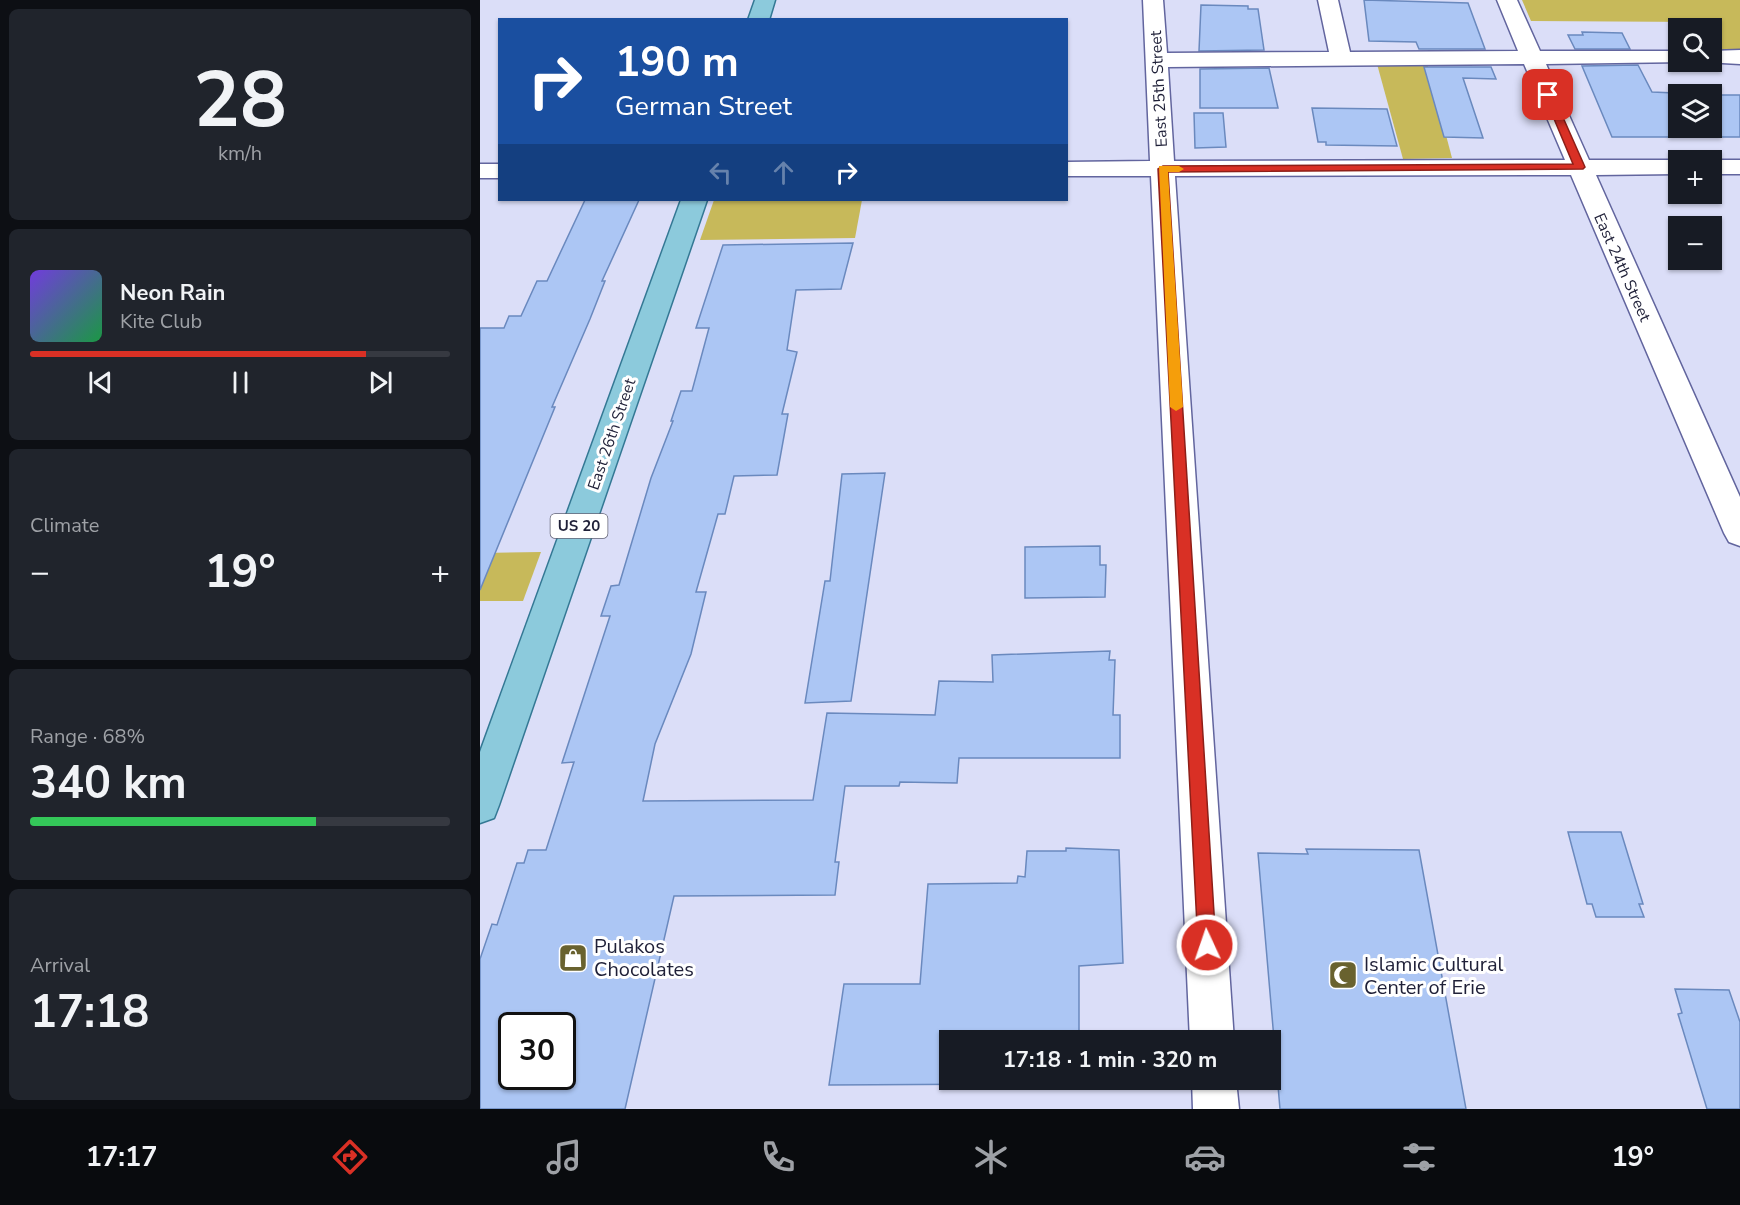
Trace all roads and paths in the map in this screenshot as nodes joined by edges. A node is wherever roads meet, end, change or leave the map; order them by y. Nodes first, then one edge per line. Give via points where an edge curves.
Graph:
1 (765, 0) edge
2 (1153, 0) edge
3 (1328, 0) edge
4 (1507, 0) edge
5 (759, 18) edge
6 (1532, 57) junction
7 (1668, 57) edge
8 (1722, 57) edge
9 (1740, 57) edge
10 (1341, 59) junction
11 (1156, 60) junction
12 (1580, 167) junction
13 (1668, 167) edge
14 (1722, 167) edge
15 (1740, 167) edge
16 (1068, 169) edge
17 (1163, 169) junction
18 (480, 171) edge
19 (498, 171) edge
20 (694, 201) edge
21 (1740, 533) edge
22 (480, 805) edge
23 (1211, 1030) edge
24 (1215, 1090) edge
25 (1216, 1109) edge

1 - 5 main road
2 - 11 street, East 25th Street
3 - 10 street
4 - 6 street, East 24th Street
6 - 7 street
6 - 10 street
6 - 12 street, East 24th Street
8 - 9 street
10 - 11 street
11 - 17 street, East 25th Street
12 - 13 street
12 - 17 street
12 - 21 street, East 24th Street
14 - 15 street
16 - 17 street
17 - 23 street, East 25th Street
18 - 19 street
20 - 22 main road, East 26th Street / US 20
24 - 25 street

